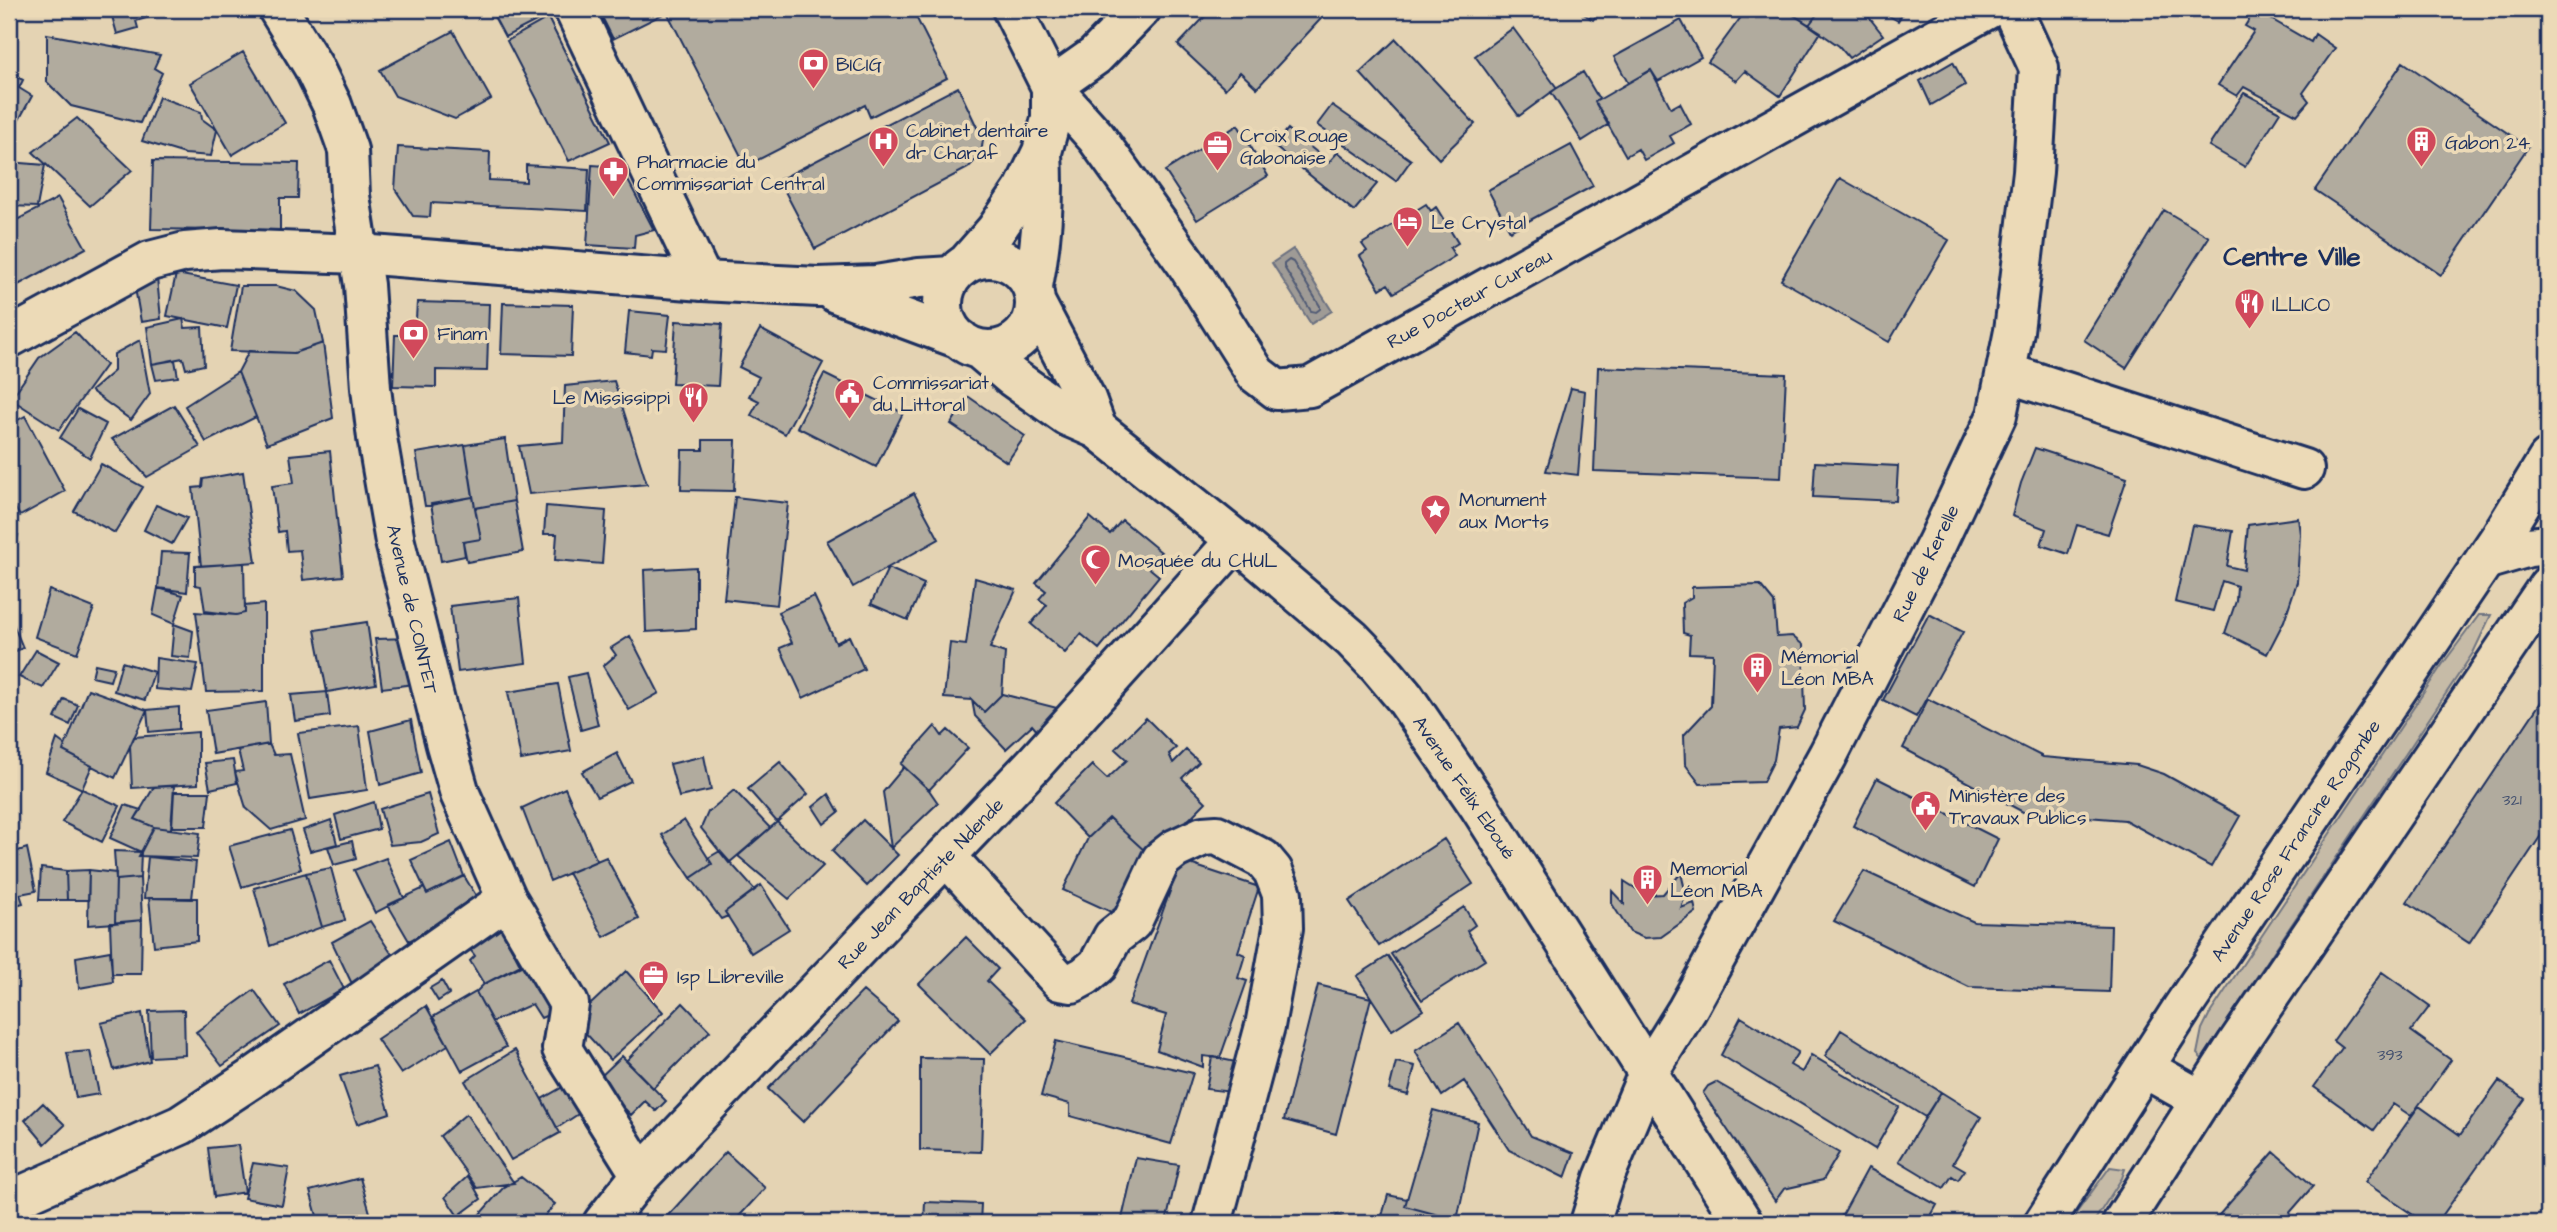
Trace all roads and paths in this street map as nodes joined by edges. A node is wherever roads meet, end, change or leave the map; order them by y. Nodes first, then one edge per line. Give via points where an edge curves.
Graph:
1 (278, 9) edge
2 (574, 9) edge
3 (1012, 9) edge
4 (1140, 9) edge
5 (1988, 9) edge
6 (2012, 9) edge
7 (1051, 87) junction
8 (1042, 152) junction
9 (360, 254) junction
10 (960, 269) junction
11 (703, 281) junction
12 (818, 287) junction
13 (1035, 295) junction
14 (9, 338) edge
15 (969, 344) junction
16 (2007, 373) junction
17 (1097, 429) junction
18 (2548, 459) edge
19 (2304, 469) dead end
20 (1236, 540) junction
21 (2548, 545) edge
22 (2485, 560) junction
23 (2548, 586) edge
24 (2536, 612) edge
25 (946, 856) junction
26 (507, 899) junction
27 (2144, 1068) junction
28 (1649, 1072) junction
29 (2201, 1100) junction
30 (641, 1175) junction
31 (9, 1201) edge
32 (603, 1223) edge
33 (1212, 1223) edge
34 (1590, 1223) edge
35 (1744, 1223) edge
36 (2045, 1223) edge
37 (2122, 1223) edge

1 - 9 main road, Avenue de COINTET via 313,65 348,150
2 - 11 main road
3 - 7 main road
4 - 7 main road via 1095,56
5 - 7 main road, Rue Docteur Cureau via 1310,387 1277,390 1256,374 1171,242 1096,137
6 - 16 main road, Rue de Kerelle via 2039,68 2033,172
7 - 8 main road via 1051,119
8 - 10 main road via 1010,209
8 - 13 main road via 1045,201
9 - 11 main road
9 - 14 main road via 222,248 185,252 150,261
9 - 26 main road, Avenue de COINTET via 371,388 395,542 460,794
10 - 12 main road via 876,285
10 - 13 main road via 983,257 999,258 1025,273
10 - 15 main road via 945,289 944,316 950,329
11 - 12 main road
12 - 15 main road
13 - 15 main road via 1034,318 1018,340 992,350
13 - 17 main road
15 - 17 main road, Avenue Félix Eboué via 1067,416
16 - 19 main road
16 - 28 main road, Rue de Kerelle via 1997,415 1931,554 1828,755
17 - 20 main road, Avenue Félix Eboué
18 - 22 main road, Avenue Rose Francine Rogombe
20 - 25 main road, Rue Jean Baptiste Ndende
20 - 28 main road, Avenue Félix Eboué via 1352,639 1405,698
21 - 22 main road
22 - 27 main road, Avenue Rose Francine Rogombe
23 - 24 main road
24 - 29 main road
25 - 30 main road, Rue Jean Baptiste Ndende
25 - 33 main road via 1060,981 1072,983 1098,965 1113,937 1132,922 1161,860 1175,849 1217,835 1263,859 1273,871 1282,894 1283,928 1265,1026
26 - 30 main road, Avenue de COINTET via 569,1004 562,1049
26 - 31 main road via 181,1125
27 - 29 main road
27 - 36 main road, Avenue Rose Francine Rogombe
28 - 34 main road, Rue de Kerelle
28 - 35 main road, Avenue Félix Eboué
29 - 37 main road
30 - 32 main road, Rue Jean Baptiste Ndende

